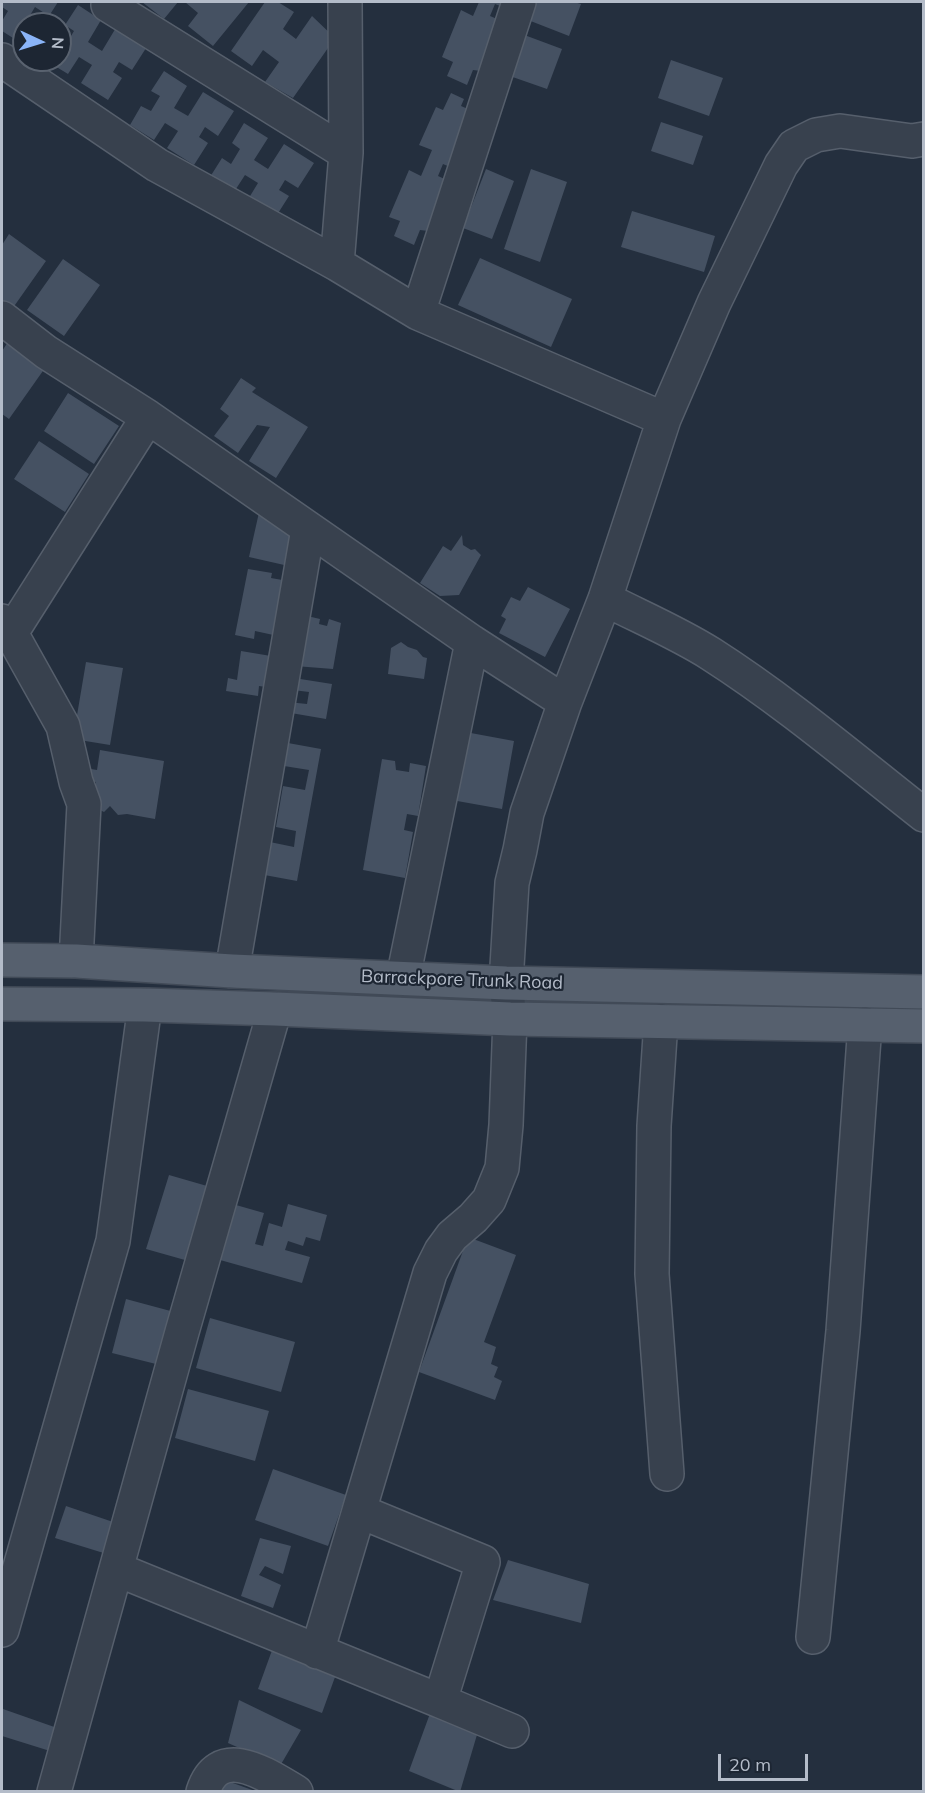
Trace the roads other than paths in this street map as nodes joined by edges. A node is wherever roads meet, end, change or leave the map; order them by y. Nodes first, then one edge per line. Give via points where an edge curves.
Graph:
1 (345, 2) edge
2 (519, 2) edge
3 (107, 3) edge
4 (2, 60) edge
5 (924, 139) edge
6 (346, 153) junction
7 (336, 264) junction
8 (418, 313) junction
9 (2, 318) edge
10 (148, 417) junction
11 (664, 419) junction
12 (308, 529) junction
13 (605, 599) junction
14 (6, 627) edge
15 (472, 642) junction
16 (565, 702) junction
17 (924, 815) edge
18 (2, 960) edge
19 (76, 961) junction
20 (232, 971) junction
21 (403, 978) junction
22 (506, 983) junction
23 (924, 992) edge
24 (2, 1004) edge
25 (145, 1005) junction
26 (275, 1009) junction
27 (510, 1019) junction
28 (661, 1021) junction
29 (865, 1024) junction
30 (924, 1026) edge
31 (667, 1474) dead end
32 (359, 1511) junction
33 (116, 1569) junction
34 (2, 1630) edge
35 (813, 1637) dead end
36 (317, 1652) junction
37 (440, 1701) junction
38 (512, 1731) dead end
39 (54, 1791) edge
40 (203, 1791) edge
41 (296, 1791) edge

1 - 6 street
2 - 8 street
3 - 6 street
4 - 7 street via 157,165
5 - 11 street via 912,141 840,131 816,135 794,146 719,292
6 - 7 street
7 - 8 street
8 - 11 street
9 - 10 street via 46,352
10 - 12 street
10 - 14 street
11 - 13 street
12 - 15 street
12 - 20 street
13 - 16 street
13 - 17 street via 740,674
14 - 19 street via 63,726 84,804
15 - 16 street
15 - 21 street
16 - 22 street via 527,813 512,883
18 - 19 main road, Barrackpore Trunk Road
19 - 20 main road, Barrackpore Trunk Road
20 - 21 main road, Barrackpore Trunk Road
21 - 22 main road, Barrackpore Trunk Road
22 - 23 main road, Barrackpore Trunk Road
22 - 27 street
24 - 25 main road, Barrackpore Trunk Road
25 - 26 main road, Barrackpore Trunk Road
25 - 34 street via 112,1241
26 - 27 main road, Barrackpore Trunk Road
26 - 33 street
27 - 28 main road, Barrackpore Trunk Road
27 - 32 street via 502,1168 489,1200 452,1236 430,1273
28 - 29 main road, Barrackpore Trunk Road
28 - 31 street via 654,1126 652,1274
29 - 30 main road, Barrackpore Trunk Road
29 - 35 street via 843,1331
32 - 36 street
32 - 37 street via 483,1562
33 - 36 street
33 - 39 street
36 - 37 street
37 - 38 street
40 - 41 street via 207,1779 218,1768 237,1765 255,1768

